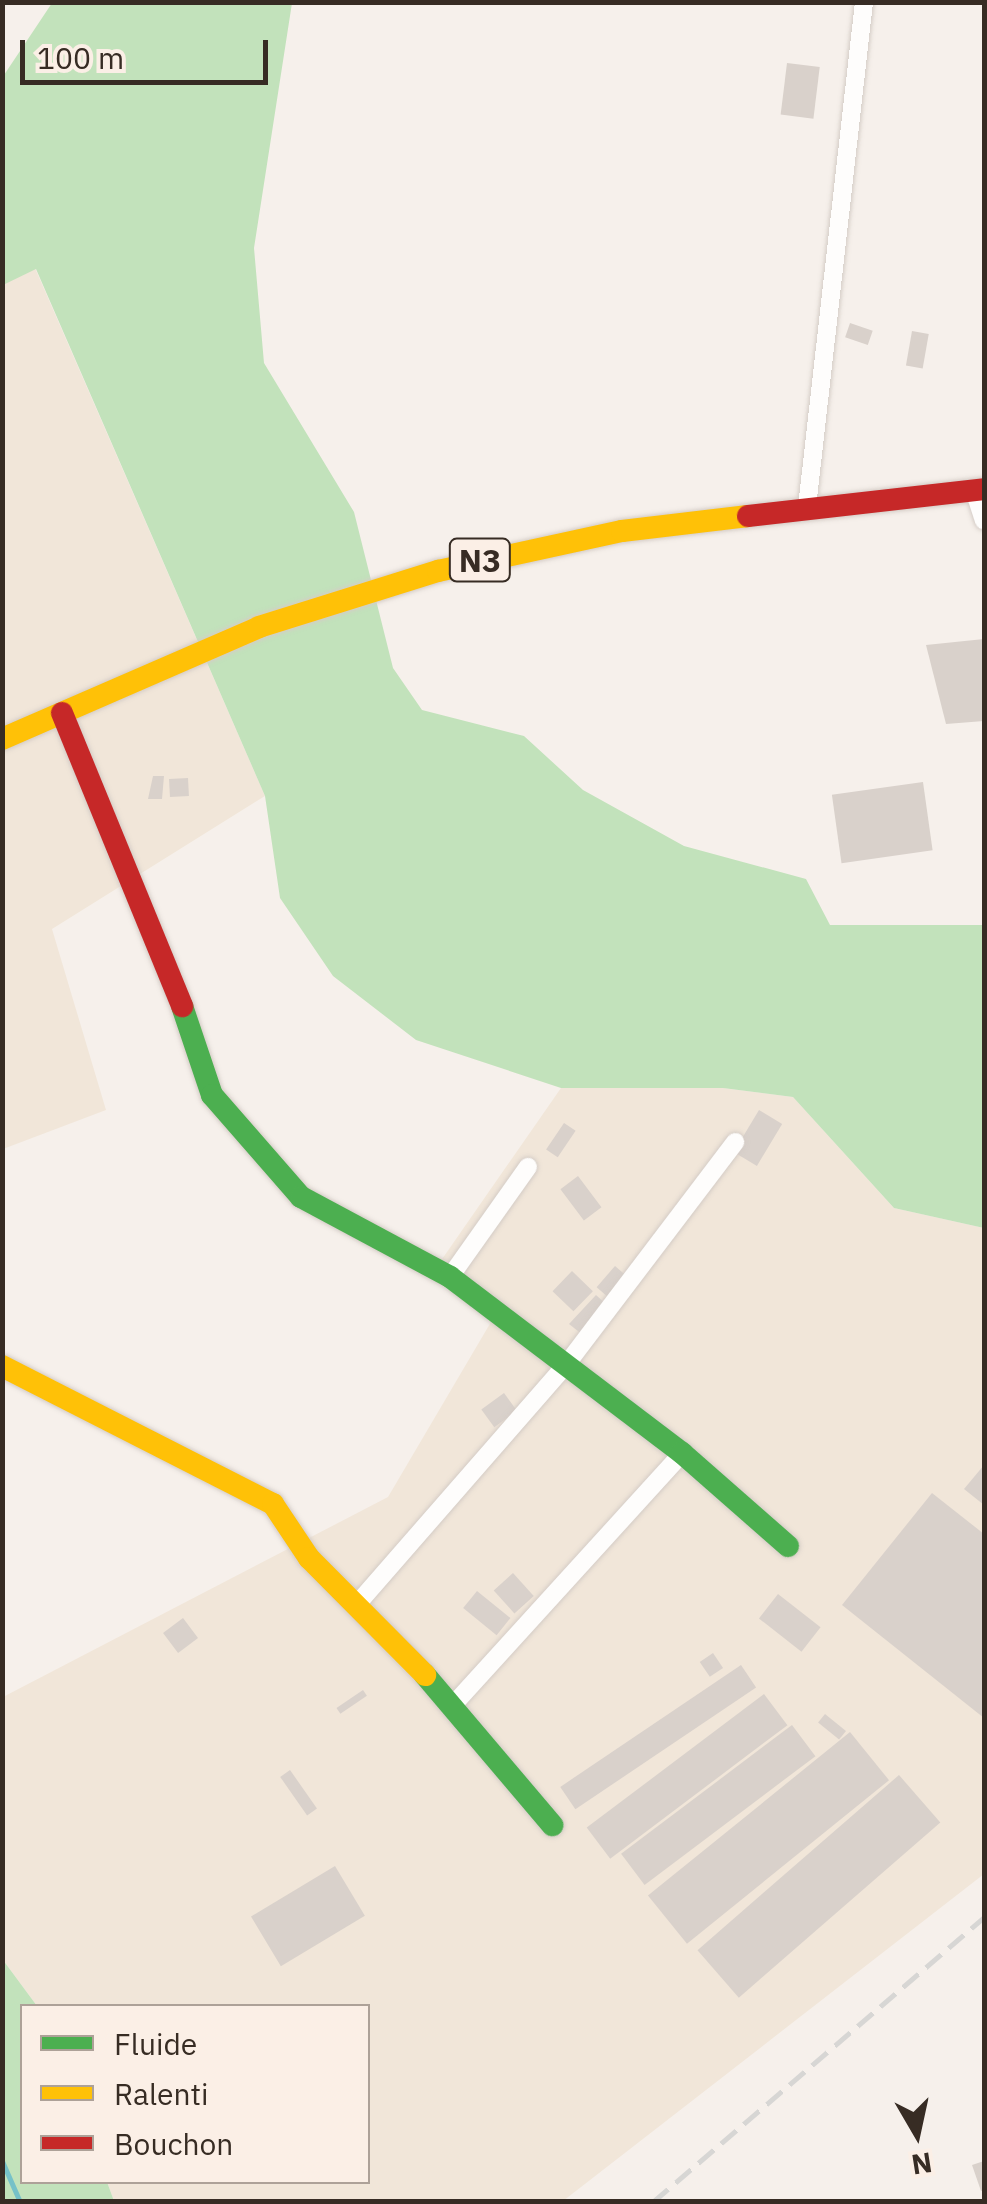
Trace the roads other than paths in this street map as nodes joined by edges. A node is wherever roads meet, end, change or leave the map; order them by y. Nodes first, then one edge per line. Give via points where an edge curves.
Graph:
1 (864, 2) edge
2 (979, 490) edge
3 (808, 506) junction
4 (984, 520) edge
5 (62, 712) junction
6 (2, 739) edge
7 (735, 1142) dead end
8 (528, 1167) dead end
9 (450, 1277) junction
10 (2, 1366) edge
11 (566, 1366) junction
12 (682, 1453) junction
13 (788, 1546) dead end
14 (359, 1602) junction
15 (454, 1704) junction
16 (552, 1824) dead end

1 - 3 street
2 - 3 main road, N3
2 - 4 street
3 - 5 main road, N3 via 622,530 438,571 259,627
5 - 6 main road, N3
5 - 9 main road via 154,922 218,1106 301,1197
7 - 11 street
8 - 9 street
9 - 11 main road
10 - 14 main road via 273,1504 309,1558
11 - 12 main road
11 - 14 street
12 - 13 main road
12 - 15 street
14 - 15 main road via 392,1646
15 - 16 main road

